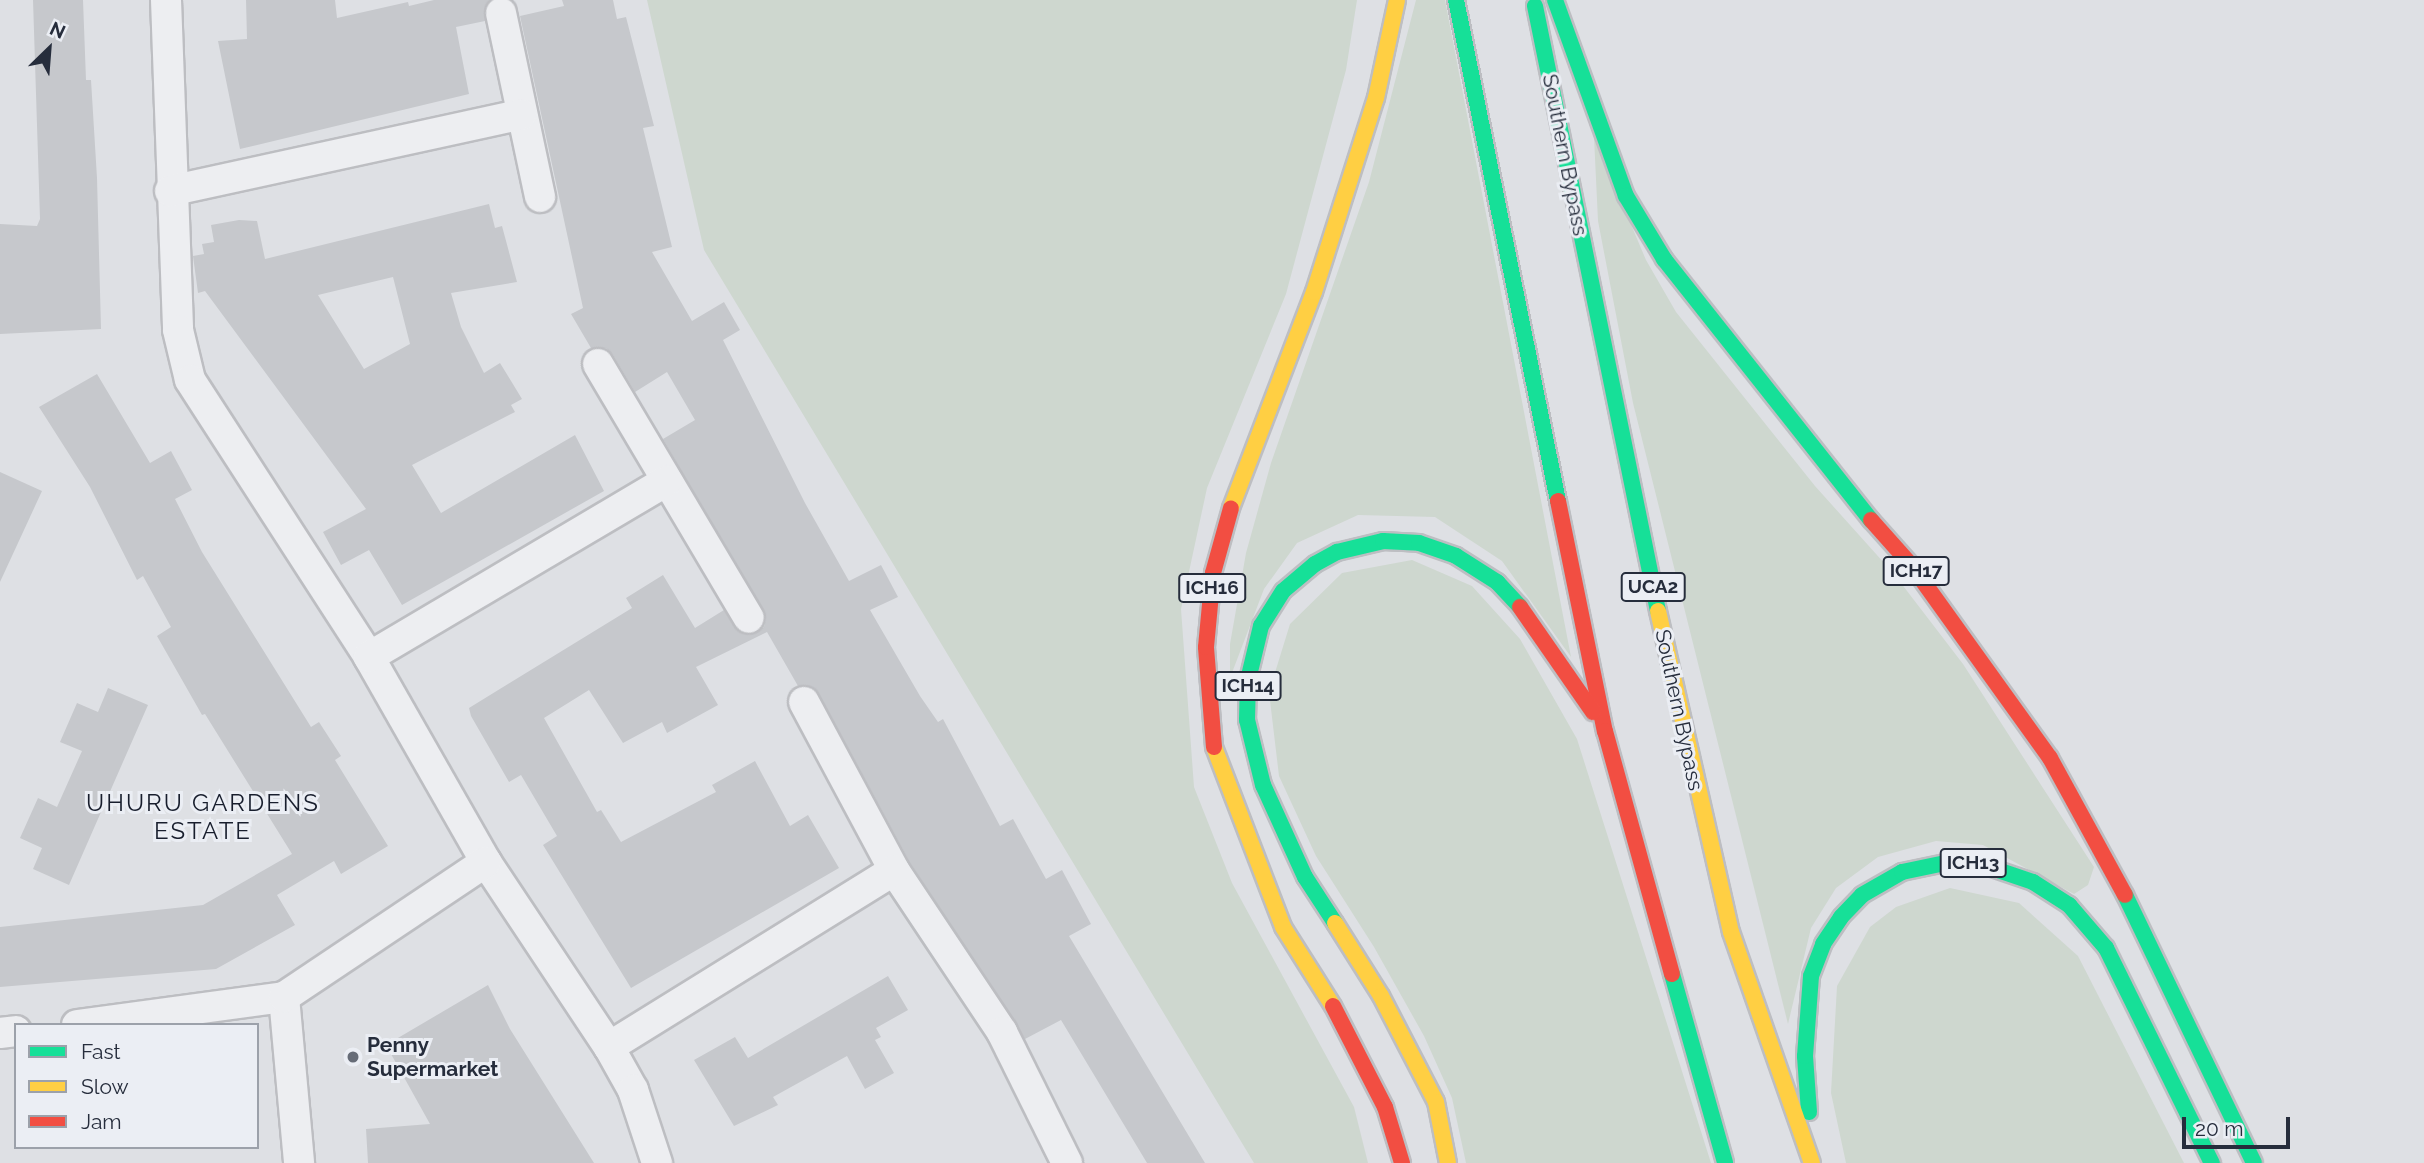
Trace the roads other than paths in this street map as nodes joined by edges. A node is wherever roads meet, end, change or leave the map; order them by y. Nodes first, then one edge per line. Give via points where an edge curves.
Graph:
1 (166, 0) edge
2 (1397, 0) edge
3 (1456, 0) edge
4 (1534, 0) edge
5 (1555, 0) edge
6 (501, 13) dead end
7 (522, 114) junction
8 (170, 191) junction
9 (540, 197) dead end
10 (598, 364) dead end
11 (667, 481) junction
12 (748, 618) dead end
13 (369, 657) junction
14 (804, 702) dead end
15 (1605, 731) junction
16 (486, 862) junction
17 (894, 870) junction
18 (284, 997) junction
19 (92, 1023) edge
20 (609, 1047) junction
21 (299, 1163) edge
22 (657, 1163) edge
23 (1068, 1163) edge
24 (1402, 1163) edge
25 (1448, 1163) edge
26 (1726, 1163) edge
27 (1812, 1163) edge
28 (2212, 1163) edge
29 (2254, 1163) edge

1 - 8 street
2 - 24 highway, ICH16 via 1376,98 1314,292 1238,484 1213,573 1206,647 1213,744 1242,829 1283,927 1337,1012 1385,1107
3 - 15 highway
4 - 27 highway, Southern Bypass / UCA2 via 1681,726 1731,932
5 - 29 highway, ICH17 via 1585,92 1632,207 1664,259 1835,479 1912,566 2050,758 2132,907
6 - 7 street
7 - 8 street
7 - 9 street
8 - 13 street via 178,330 190,380
10 - 11 street
11 - 12 street
11 - 13 street
13 - 16 street
14 - 17 street
15 - 25 highway, ICH14 via 1539,629 1497,582 1456,555 1419,543 1382,541 1326,558 1283,591 1261,626 1248,680 1247,720 1263,785 1305,877 1381,996 1436,1102
15 - 26 highway
16 - 18 street
16 - 20 street
17 - 20 street
17 - 23 street via 1002,1032
18 - 19 street
18 - 21 street
20 - 22 street via 633,1090
27 - 28 highway, ICH13 via 1806,1024 1811,976 1823,944 1841,917 1880,883 1920,866 1950,862 1980,864 2012,874 2069,905 2106,948

